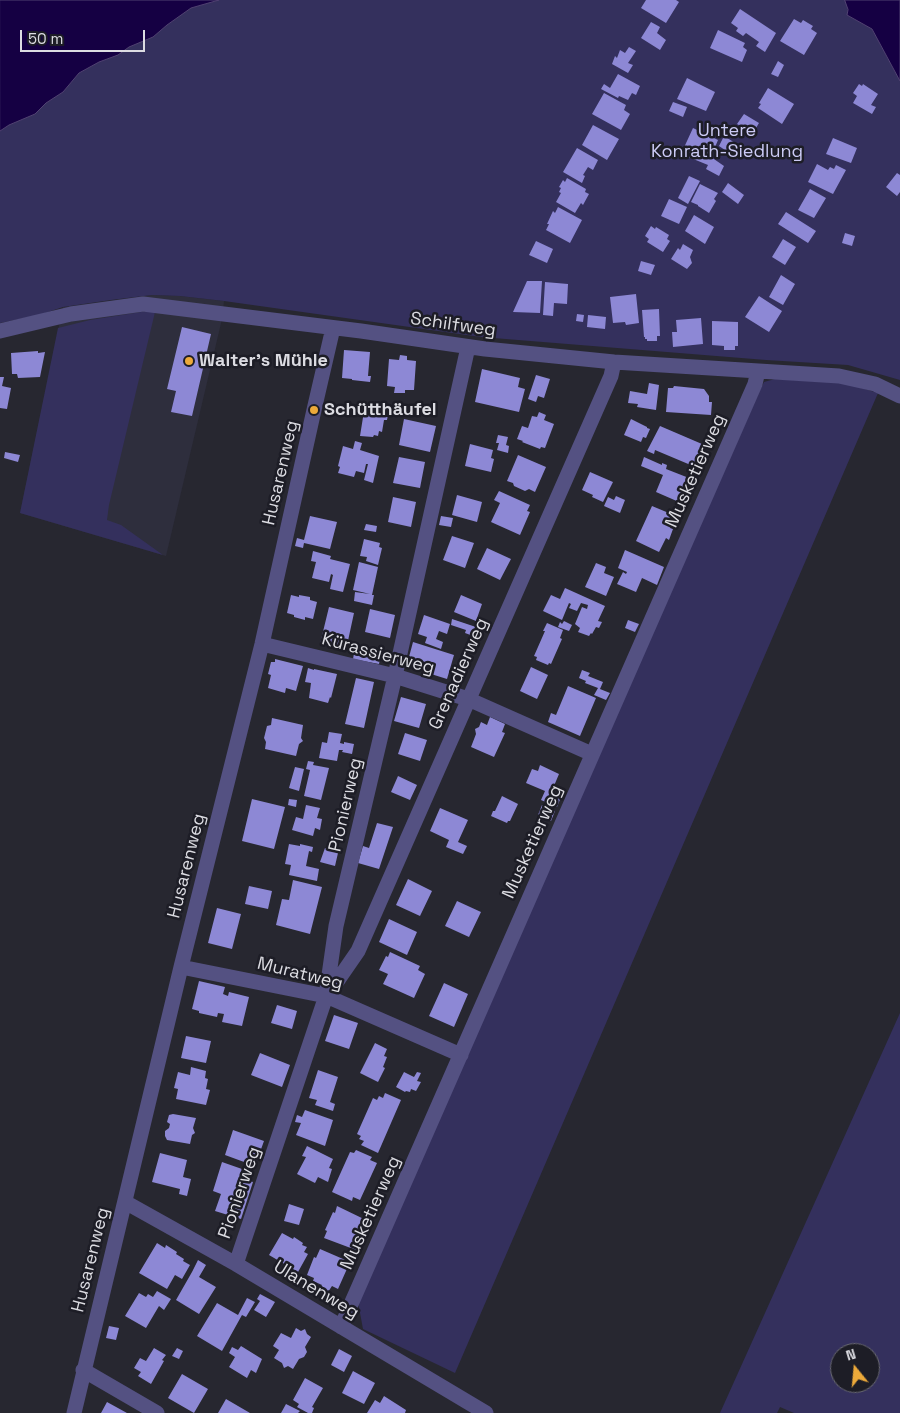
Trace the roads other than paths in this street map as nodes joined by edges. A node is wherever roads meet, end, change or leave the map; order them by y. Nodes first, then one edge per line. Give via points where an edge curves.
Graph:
1 (333, 328) junction
2 (0, 331) edge
3 (468, 347) junction
4 (614, 362) junction
5 (758, 371) junction
6 (900, 396) edge
7 (262, 644) junction
8 (395, 676) junction
9 (468, 699) junction
10 (592, 754) junction
11 (181, 967) junction
12 (326, 996) junction
13 (461, 1055) junction
14 (125, 1202) junction
15 (236, 1264) junction
16 (341, 1327) junction
17 (83, 1370) junction
18 (74, 1413) edge
19 (157, 1413) edge
20 (486, 1413) edge

1 - 2 street, Schilfweg via 143,304 71,314
1 - 3 street, Schilfweg
1 - 7 street, Husarenweg
3 - 4 street, Schilfweg
3 - 8 street, Pionierweg
4 - 5 street, Schilfweg
4 - 9 street, Grenadierweg via 611,376
5 - 6 street, Schilfweg via 856,379
5 - 10 street, Musketierweg
7 - 8 street, Kürassierweg
7 - 11 street, Husarenweg
8 - 9 street, Kürassierweg
8 - 12 street, Pionierweg via 336,926
9 - 10 street, Kürassierweg
9 - 12 street, Grenadierweg via 358,951
10 - 13 street, Musketierweg
11 - 12 street, Muratweg
11 - 14 street, Husarenweg
12 - 13 street, Muratweg
12 - 15 street, Pionierweg
13 - 16 street, Musketierweg
14 - 15 street, Ulanenweg
14 - 17 street, Husarenweg
15 - 16 street, Ulanenweg
16 - 20 street, Ulanenweg
17 - 18 street, Husarenweg
17 - 19 street

